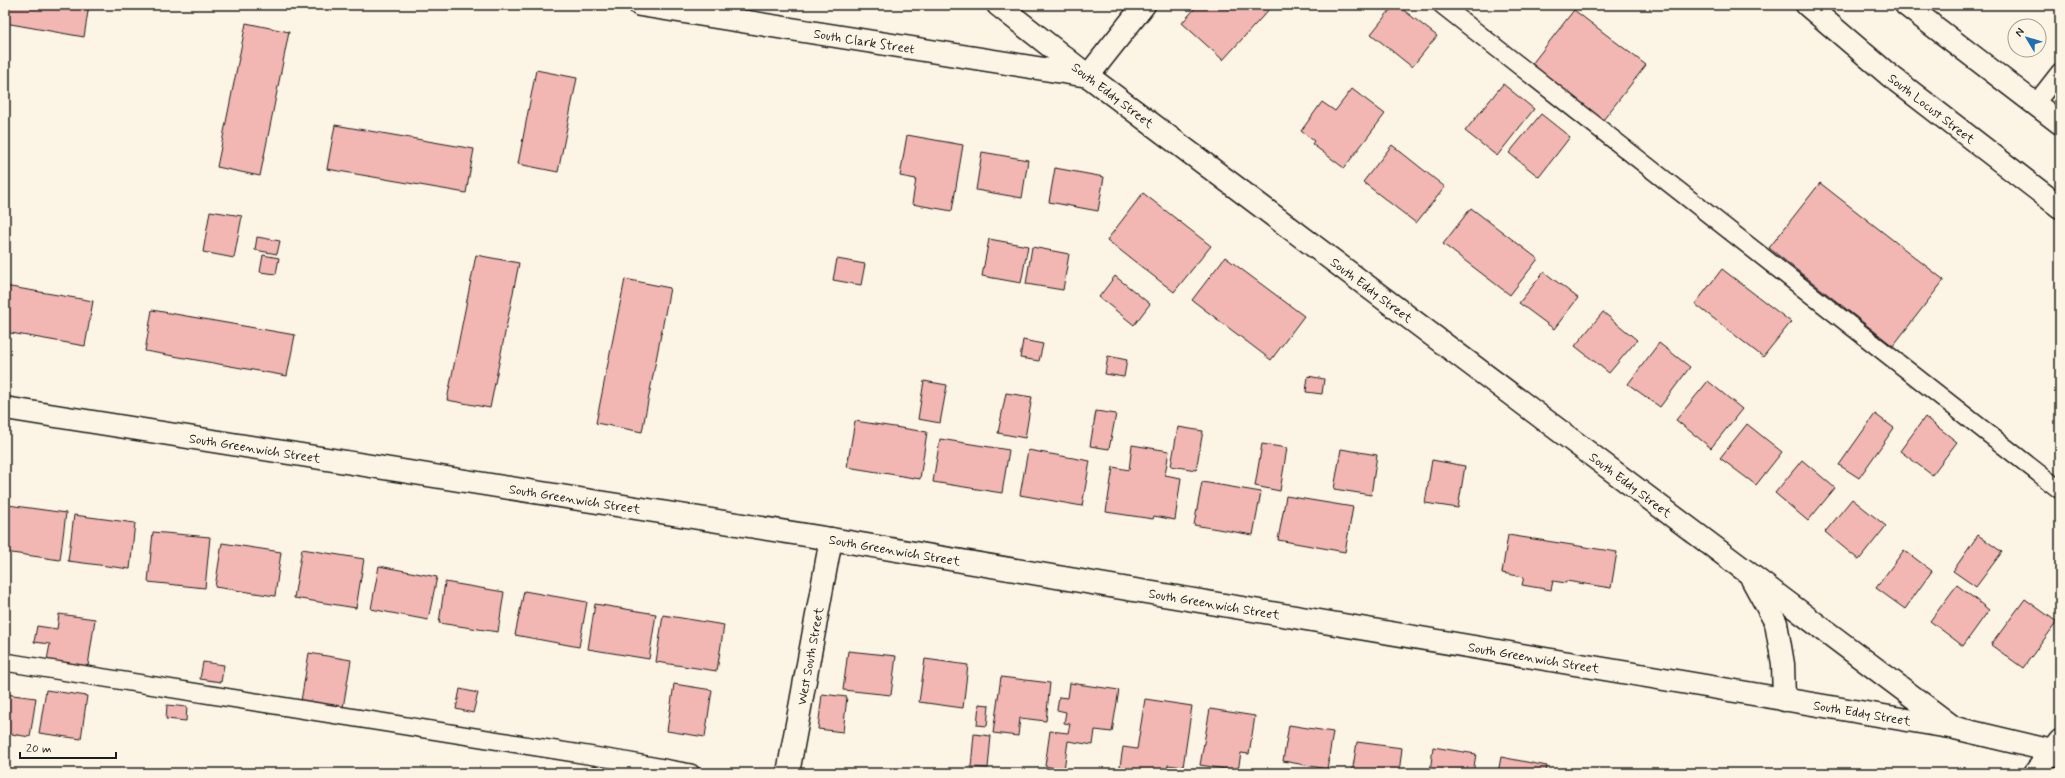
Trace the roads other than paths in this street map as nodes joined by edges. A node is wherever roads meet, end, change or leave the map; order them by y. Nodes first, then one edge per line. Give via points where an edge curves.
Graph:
1 (640, 5) edge
2 (998, 5) edge
3 (1144, 5) edge
4 (1442, 5) edge
5 (1807, 5) edge
6 (1906, 5) edge
7 (2060, 72) edge
8 (1088, 76) junction
9 (2035, 104) junction
10 (2060, 122) edge
11 (2060, 207) edge
12 (5, 408) edge
13 (2060, 490) edge
14 (831, 539) junction
15 (1748, 573) junction
16 (5, 662) edge
17 (1784, 700) junction
18 (1955, 728) junction
19 (2057, 750) edge
20 (690, 773) edge
21 (788, 773) edge
22 (2035, 773) edge

1 - 8 street, South Clark Street
2 - 8 street, South Eddy Street
3 - 8 street
4 - 13 lane
5 - 11 street, South Locust Street via 1889,75
6 - 9 street
7 - 9 lane
8 - 15 street, South Eddy Street
9 - 10 street
12 - 14 street, South Greenwich Street
14 - 17 street, South Greenwich Street
14 - 21 street, West South Street
15 - 17 street, South Eddy Street via 1776,623 1783,664
15 - 18 street, South Eddy Street
16 - 20 lane via 610,758
17 - 18 street, South Eddy Street
18 - 19 street, South Eddy Street
19 - 22 street

